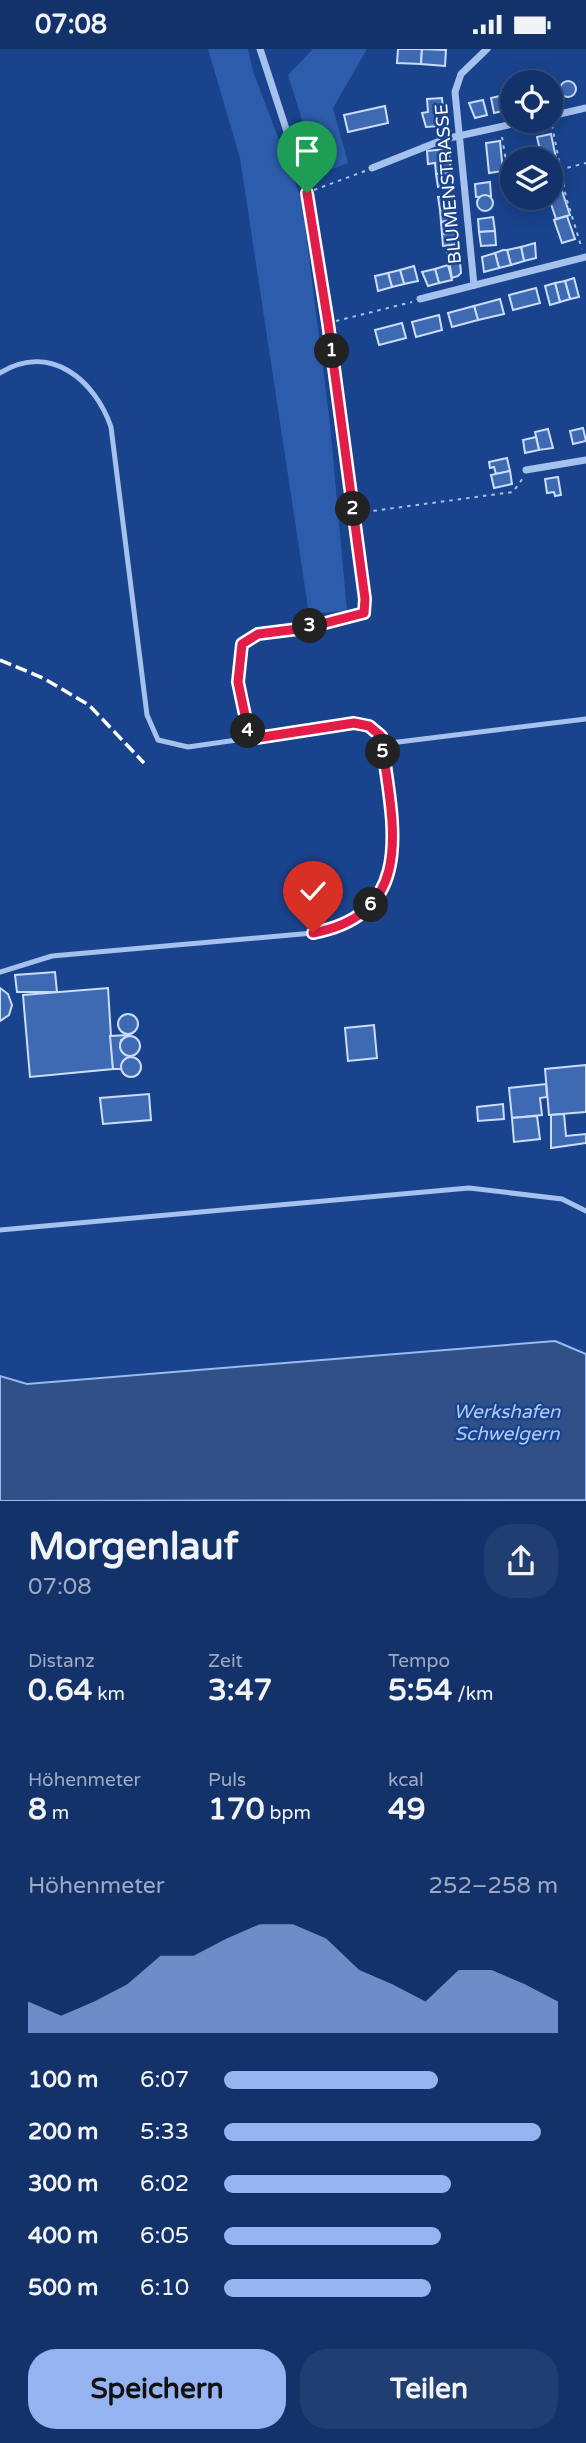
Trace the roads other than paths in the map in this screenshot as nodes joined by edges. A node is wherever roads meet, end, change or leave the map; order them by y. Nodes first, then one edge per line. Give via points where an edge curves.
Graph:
1 (260, 49) edge
2 (487, 49) edge
3 (586, 108) edge
4 (563, 115) edge
5 (500, 126) edge
6 (460, 135) junction
7 (372, 169) road end
8 (585, 257) edge
9 (474, 285) junction
10 (420, 299) road end
11 (0, 373) edge
12 (586, 460) edge
13 (526, 470) road end
14 (586, 719) edge
15 (250, 739) junction
16 (382, 744) junction
17 (0, 972) edge
18 (586, 1211) edge
19 (0, 1230) edge

1 - 15 street via 307,193 365,599 364,613 258,634 242,644 238,682
2 - 6 street, BLUMENSTRASSE via 457,83
3 - 4 street
5 - 6 street
6 - 7 street
6 - 9 street, BLUMENSTRASSE
8 - 9 street
9 - 10 street
11 - 15 lane via 12,365 45,362 81,377 103,403 111,428 147,715 158,740 188,747
12 - 13 street
14 - 16 lane
15 - 16 lane via 354,723 369,726 381,736
16 - 17 lane via 394,849 387,883 367,910 340,928 52,956
18 - 19 lane via 562,1199 469,1188

